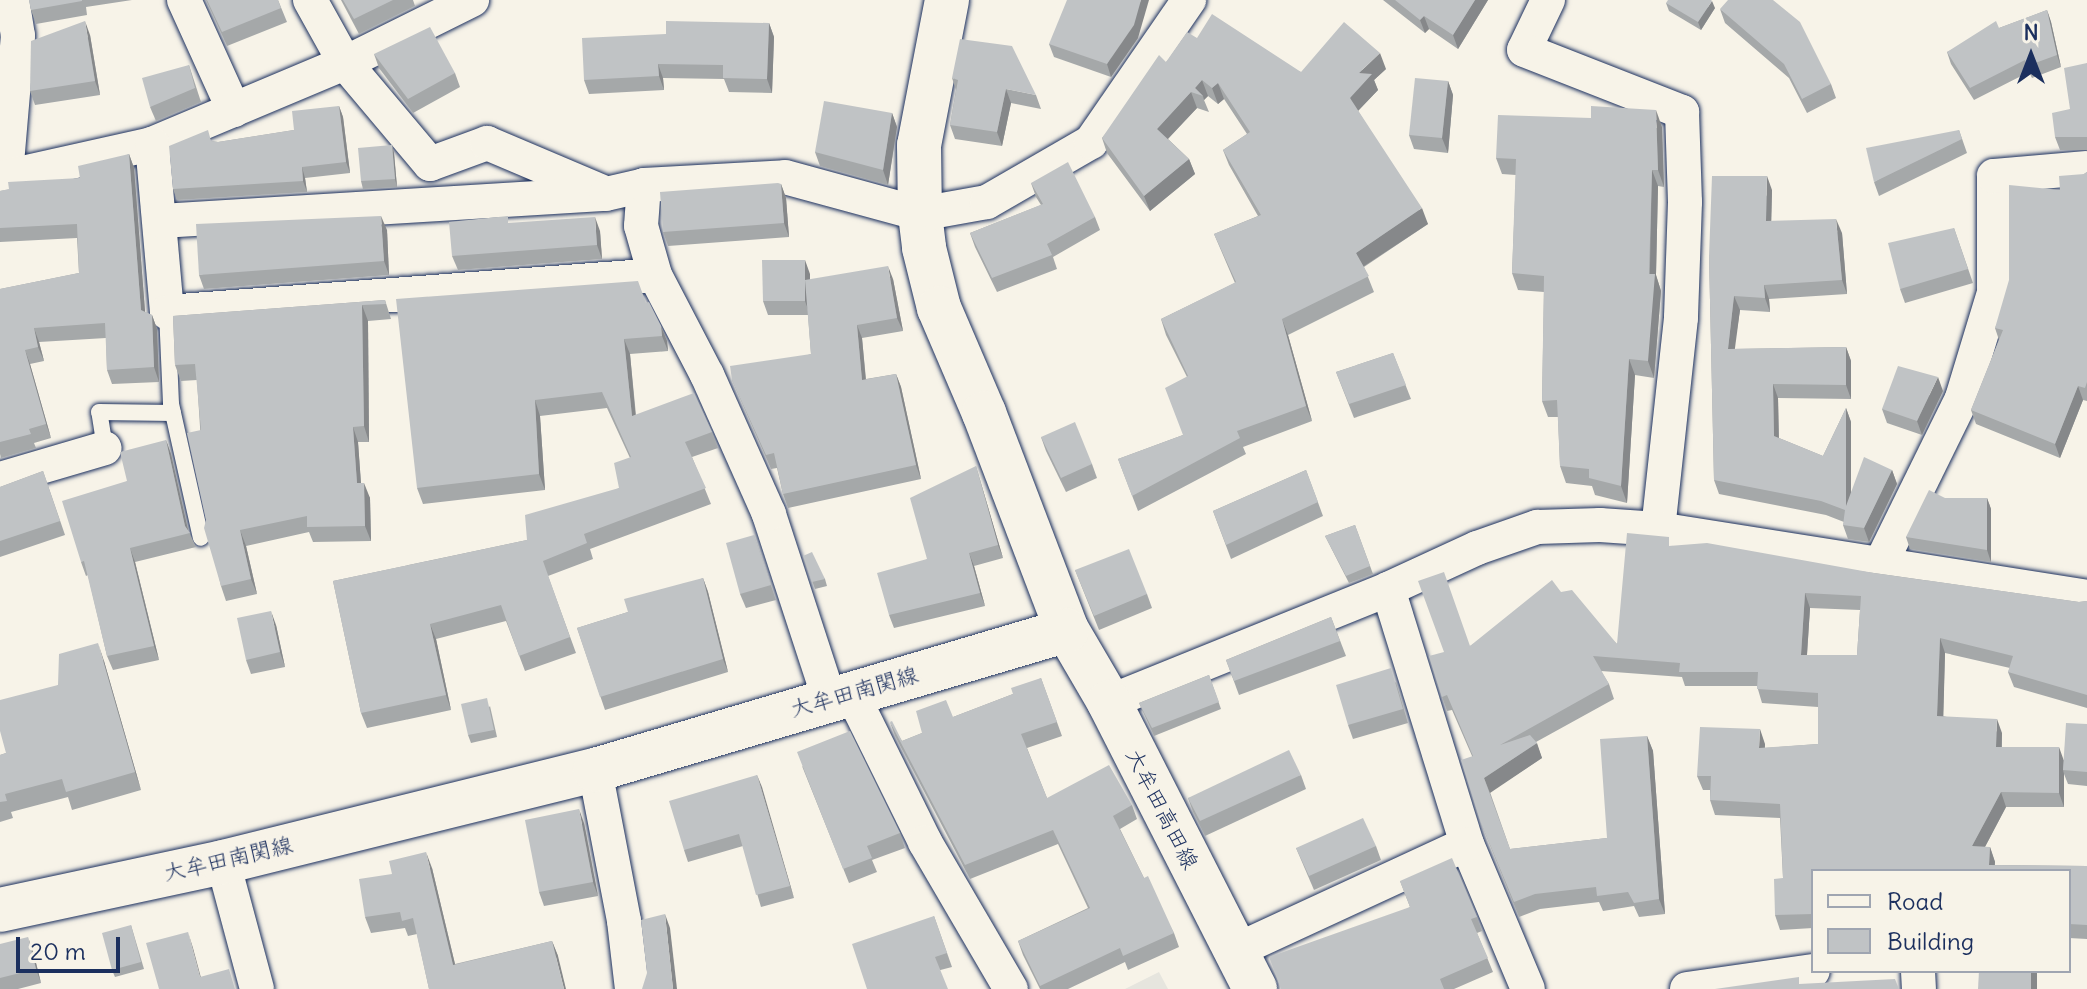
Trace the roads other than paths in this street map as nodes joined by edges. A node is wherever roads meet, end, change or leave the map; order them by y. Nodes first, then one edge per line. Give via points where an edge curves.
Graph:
1 (12, 0) edge
2 (184, 0) edge
3 (310, 0) edge
4 (472, 0) edge
5 (947, 0) edge
6 (1189, 0) edge
7 (1548, 0) edge
8 (345, 63) junction
9 (234, 110) junction
10 (152, 144) junction
11 (2087, 168) edge
12 (3, 176) edge
13 (644, 185) junction
14 (606, 194) junction
15 (920, 214) junction
16 (161, 221) junction
17 (655, 275) junction
18 (167, 312) junction
19 (173, 413) junction
20 (105, 448) joint
21 (0, 479) edge
22 (1658, 529) junction
23 (201, 538) edge
24 (1879, 567) junction
25 (1388, 589) junction
26 (2087, 597) edge
27 (1067, 630) junction
28 (840, 695) junction
29 (1109, 702) junction
30 (595, 770) junction
31 (1467, 844) junction
32 (223, 862) junction
33 (0, 910) edge
34 (1245, 970) edge
35 (1811, 971) edge
36 (1517, 986) edge
37 (257, 989) edge
38 (632, 989) edge
39 (1011, 989) edge
40 (1687, 989) edge

1 - 12 street via 18,36
2 - 9 street
3 - 8 street
4 - 8 street
5 - 15 main road via 919,145
6 - 15 street via 1091,142 987,202
7 - 22 street via 1524,50 1682,112 1681,318
8 - 9 street
8 - 14 street via 430,164 487,143
9 - 10 street
10 - 12 street
10 - 16 street
11 - 24 street via 1994,176 1994,293 1962,398
13 - 14 street
13 - 15 street via 785,177
13 - 17 street via 641,226
14 - 16 street
15 - 27 main road via 939,308
16 - 18 street
17 - 18 street
17 - 28 street via 769,514
18 - 19 lane
19 - 20 lane via 99,412
19 - 23 lane
20 - 21 street
22 - 24 street
22 - 25 street via 1537,527
24 - 26 street
25 - 29 street
25 - 31 street
27 - 28 main road, 大牟田南関線
27 - 29 main road, 大牟田高田線
28 - 30 main road, 大牟田南関線
28 - 39 street
29 - 34 main road, 大牟田高田線
30 - 32 main road, 大牟田南関線
30 - 38 street
31 - 34 street
31 - 36 street
32 - 33 main road, 大牟田南関線
32 - 37 street
35 - 40 street

